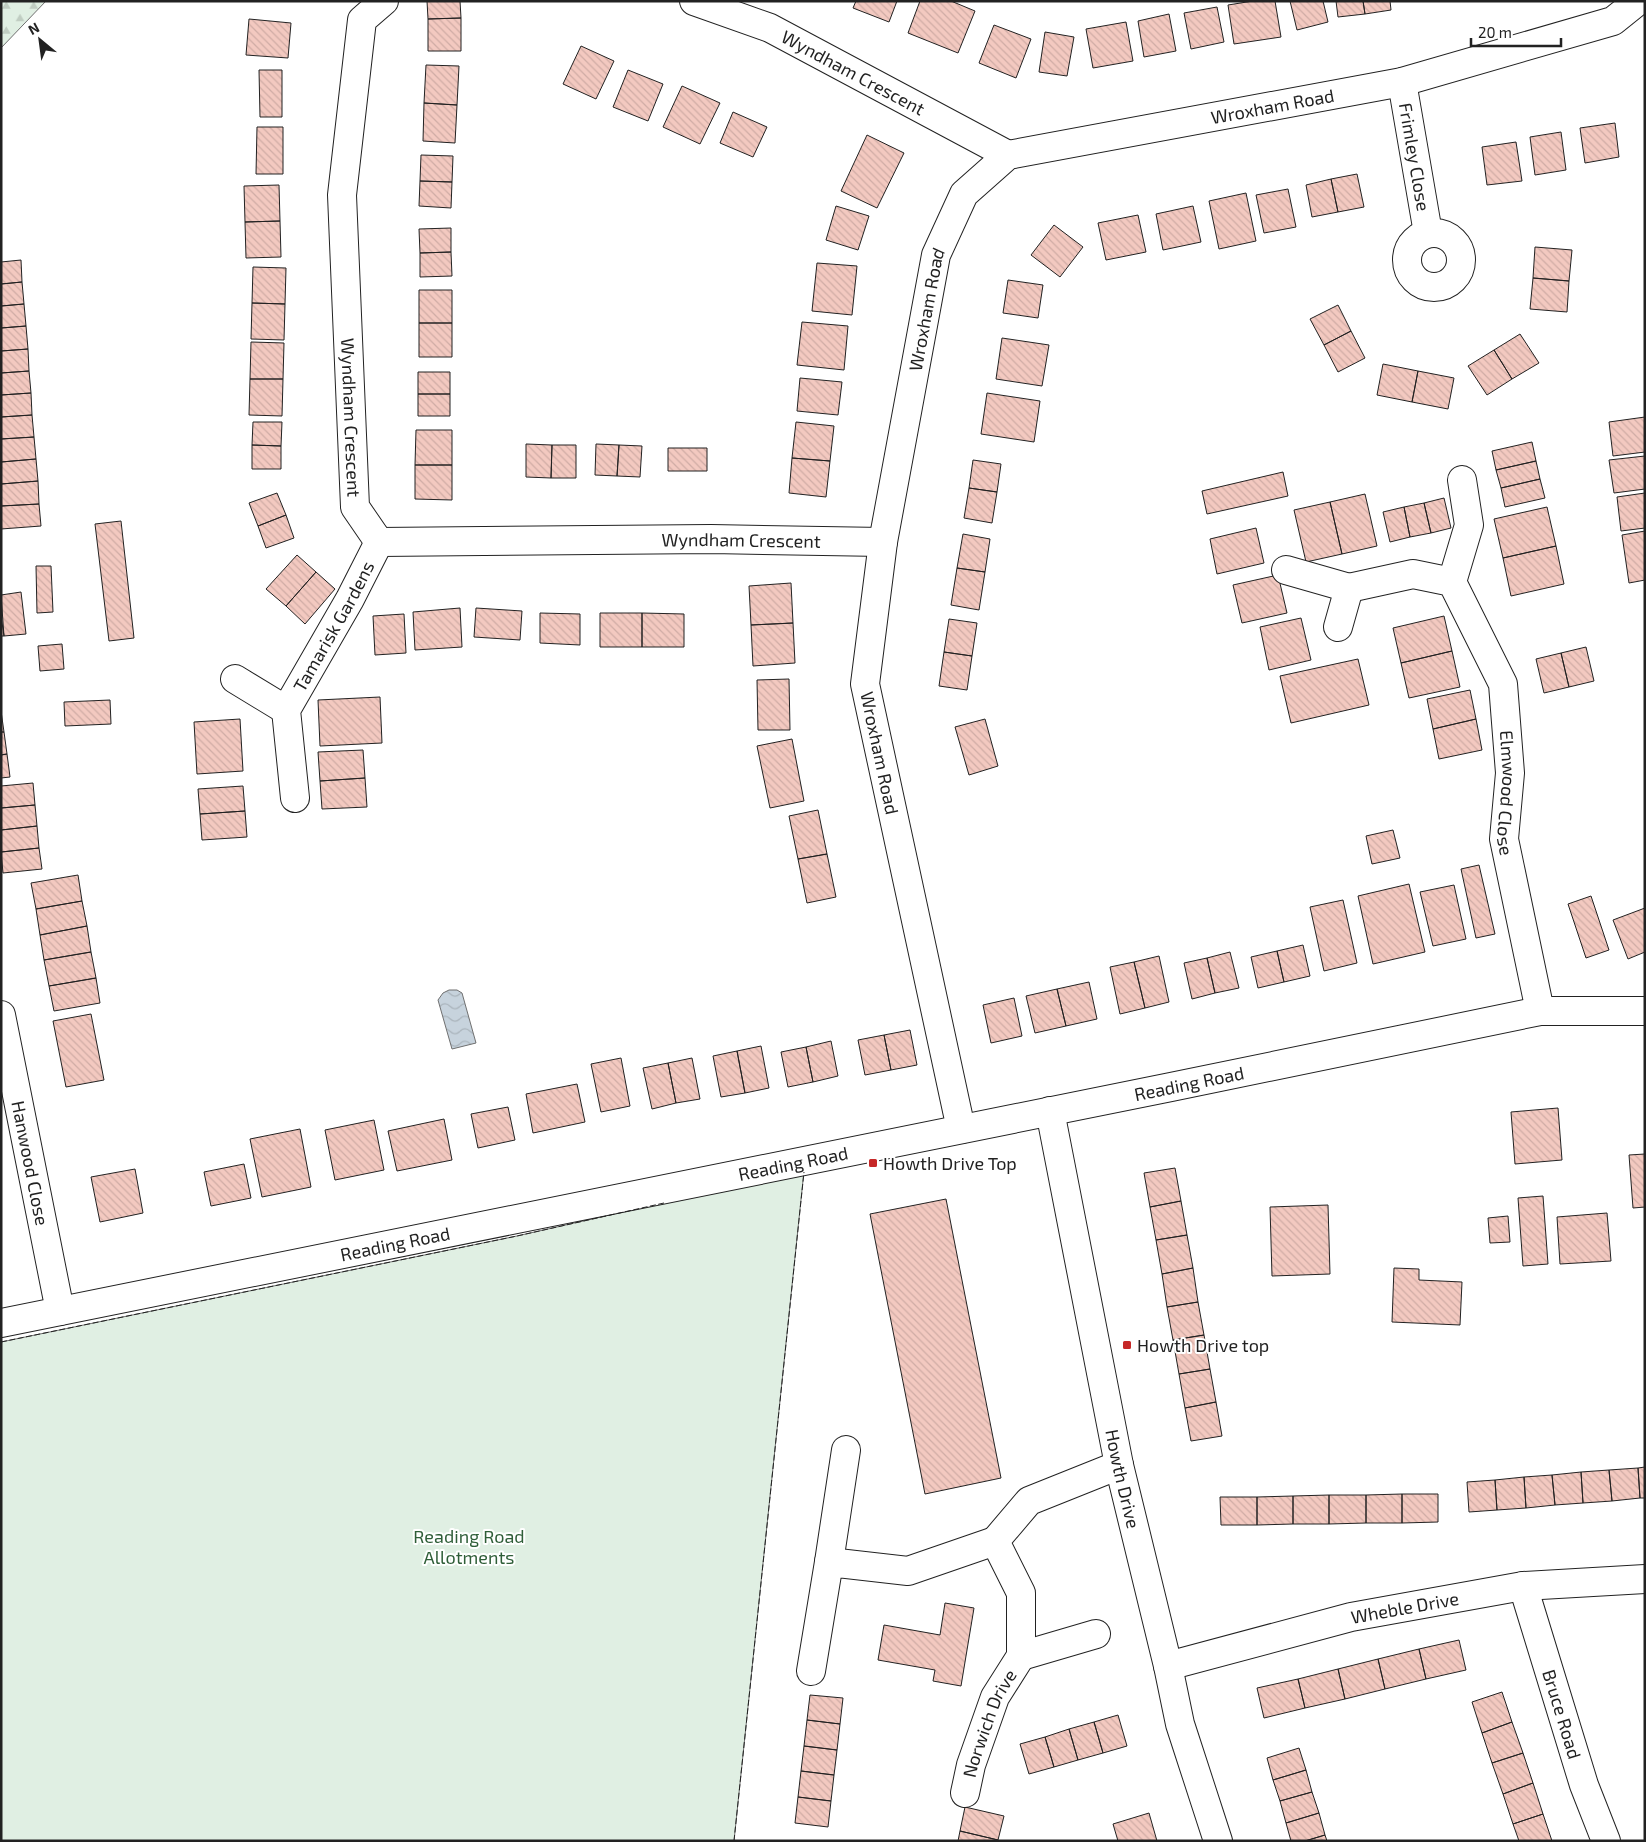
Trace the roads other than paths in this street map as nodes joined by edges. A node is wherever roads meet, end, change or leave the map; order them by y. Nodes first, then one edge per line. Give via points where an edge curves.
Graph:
1 (384, 1) edge
2 (694, 1) edge
3 (1638, 1) edge
4 (1402, 82) junction
5 (1008, 154) junction
6 (1428, 233) dead end
7 (1462, 480) dead end
8 (379, 542) junction
9 (883, 542) junction
10 (1286, 570) dead end
11 (1452, 582) junction
12 (1349, 588) junction
13 (1338, 627) dead end
14 (235, 679) dead end
15 (286, 710) junction
16 (295, 798) dead end
17 (1540, 1011) junction
18 (1645, 1011) edge
19 (1, 1015) edge
20 (1050, 1111) junction
21 (961, 1129) junction
22 (60, 1311) junction
23 (1, 1323) edge
24 (846, 1450) dead end
25 (1119, 1465) junction
26 (995, 1541) junction
27 (829, 1562) junction
28 (1645, 1579) edge
29 (1523, 1586) junction
30 (1096, 1634) dead end
31 (1021, 1656) junction
32 (1168, 1666) junction
33 (811, 1671) dead end
34 (965, 1793) dead end
35 (1218, 1841) edge
36 (1606, 1841) edge

1 - 8 street, Wyndham Crescent via 362,20 342,195 355,507
2 - 5 street, Wyndham Crescent via 770,28
3 - 4 street, Wroxham Road via 1613,21
4 - 5 street, Wroxham Road
4 - 6 street, Frimley Close
5 - 9 street, Wroxham Road via 964,194 936,255
7 - 11 street via 1470,525
8 - 9 street, Wyndham Crescent via 711,539
8 - 15 street, Tamarisk Gardens
9 - 21 street, Wroxham Road via 865,684
10 - 12 street
11 - 12 street via 1413,574
11 - 17 street, Elmwood Close via 1503,684 1510,773 1504,839
12 - 13 street
14 - 15 street, Tamarisk Gardens
15 - 16 street, Tamarisk Gardens
17 - 18 street, Reading Road
17 - 20 street, Reading Road
19 - 22 street, Hanwood Close
20 - 21 street, Reading Road
20 - 25 street, Howth Drive
21 - 22 street, Reading Road
22 - 23 street, Reading Road
24 - 27 street
25 - 26 street via 1029,1502
25 - 32 street, Howth Drive
26 - 27 street via 908,1571
26 - 31 street, Norwich Drive via 1021,1593
27 - 33 street
28 - 29 street, Wheble Drive
29 - 32 street, Wheble Drive via 1351,1617
29 - 36 street, Bruce Road via 1584,1785
30 - 31 street, Norwich Drive
31 - 34 street, Norwich Drive via 995,1697 971,1765
32 - 35 street, Howth Drive via 1180,1724

